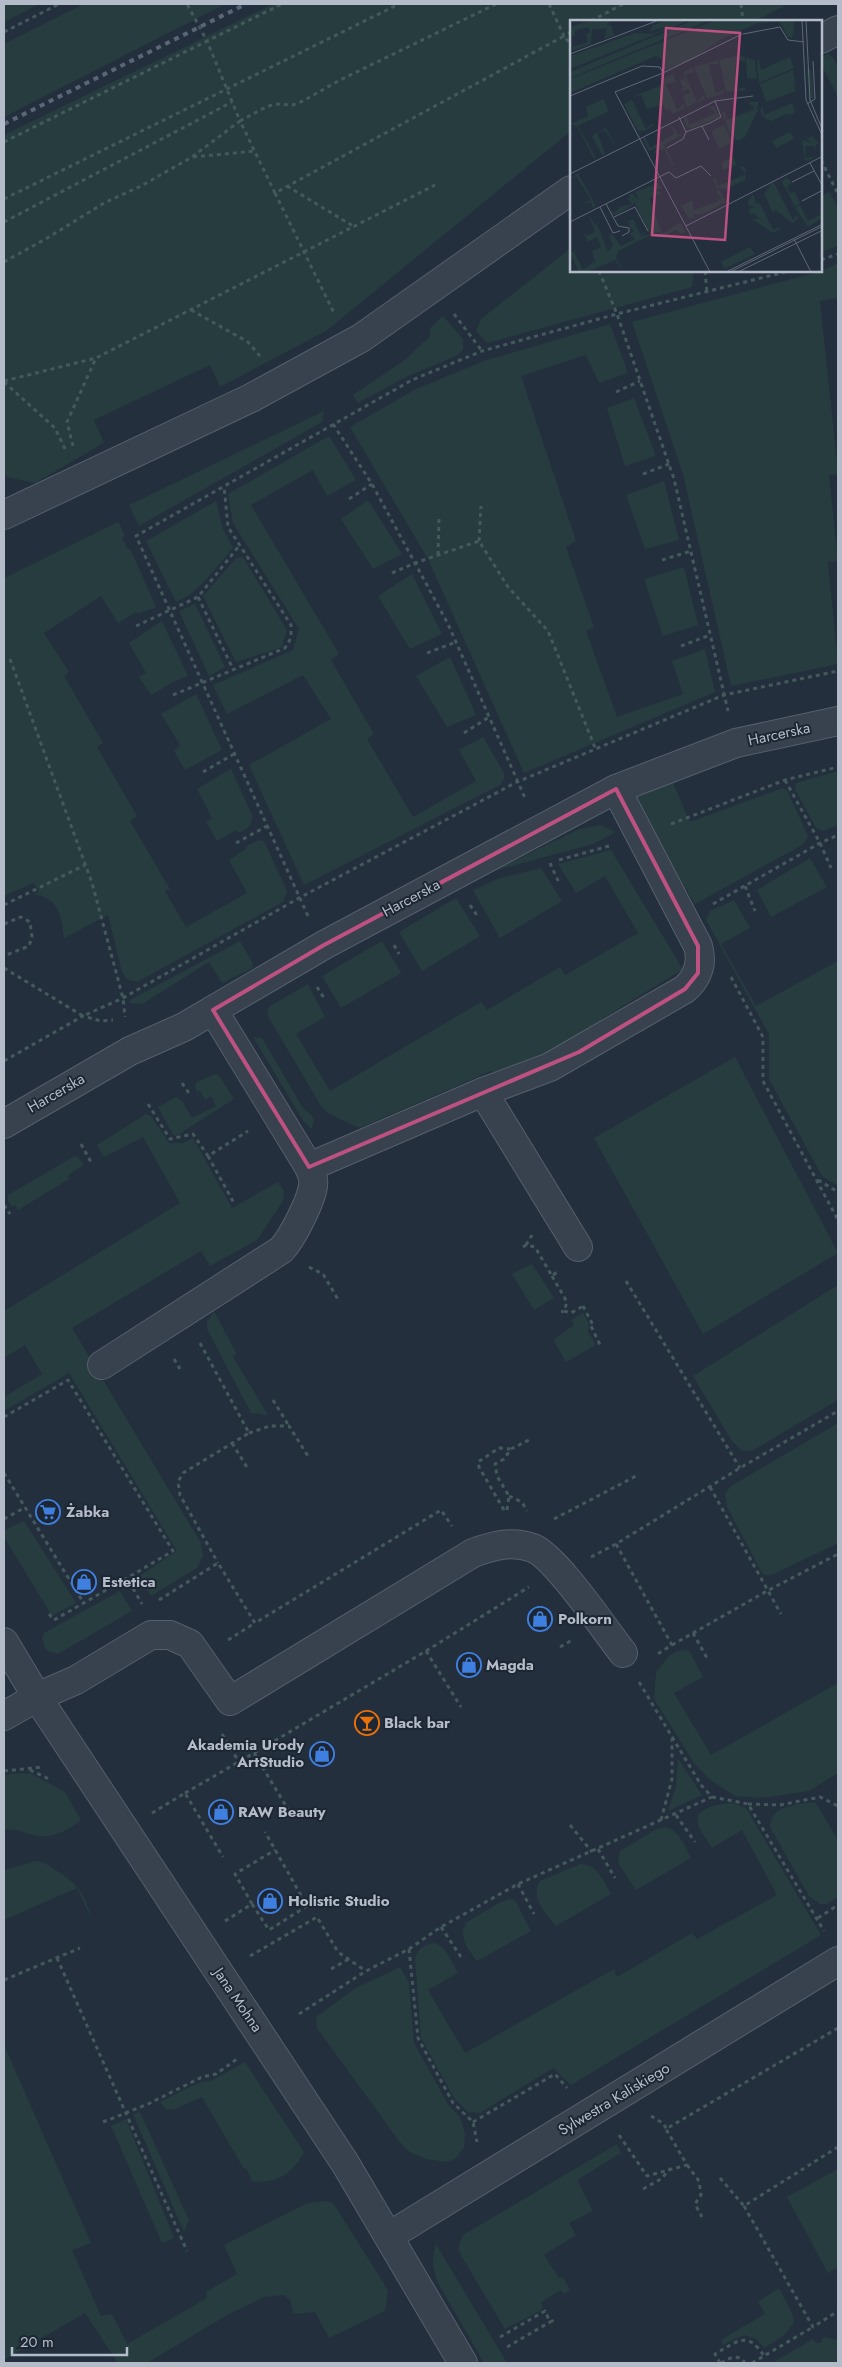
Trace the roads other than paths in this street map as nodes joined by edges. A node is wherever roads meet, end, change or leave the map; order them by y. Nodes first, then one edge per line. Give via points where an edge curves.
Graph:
1 (838, 30) edge
2 (822, 38) edge
3 (570, 191) edge
4 (4, 515) edge
5 (838, 721) edge
6 (616, 789) junction
7 (213, 1010) junction
8 (483, 1092) junction
9 (4, 1124) edge
10 (310, 1167) junction
11 (571, 1258) road end
12 (102, 1365) dead end
13 (4, 1642) edge
14 (627, 1661) road end
15 (37, 1697) junction
16 (4, 1716) edge
17 (832, 1950) edge
18 (389, 2236) junction
19 (463, 2363) edge

1 - 2 street
3 - 4 street via 350,344 283,381
5 - 6 street, Harcerska via 736,743
6 - 7 street, Harcerska via 324,945
6 - 8 street via 698,946 700,964 696,978 685,989 579,1052 550,1067
7 - 9 street, Harcerska via 130,1051
7 - 10 street
8 - 10 street
8 - 11 street
10 - 12 street via 313,1190 286,1245
13 - 15 street, Jana Mohna
14 - 15 street via 558,1569 538,1551 521,1545 502,1544 473,1553 230,1701 190,1644 164,1634 145,1637 76,1680
15 - 16 street
15 - 18 street, Jana Mohna via 264,2038
17 - 18 street, Sylwestra Kaliskiego
18 - 19 street, Jana Mohna

